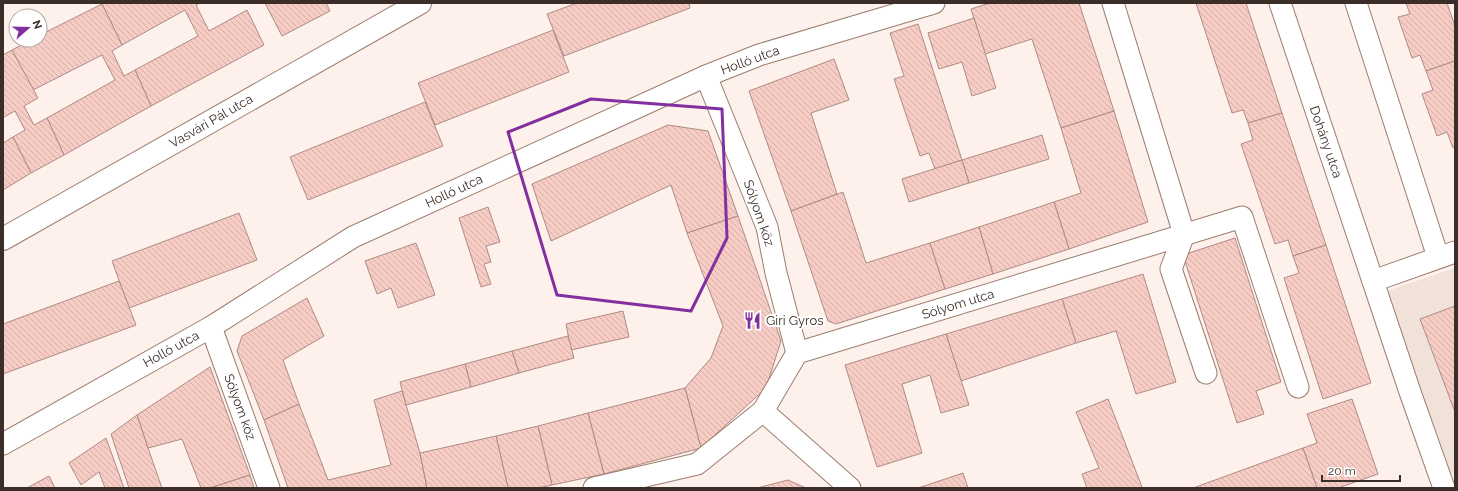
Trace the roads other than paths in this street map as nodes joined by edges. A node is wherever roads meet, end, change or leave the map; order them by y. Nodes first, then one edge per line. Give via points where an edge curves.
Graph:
1 (420, 3) edge
2 (934, 3) edge
3 (1113, 3) edge
4 (1280, 3) edge
5 (1356, 3) edge
6 (706, 76) junction
7 (1184, 234) junction
8 (3, 239) edge
9 (1447, 255) edge
10 (1373, 281) junction
11 (211, 327) junction
12 (797, 353) junction
13 (1206, 373) dead end
14 (1298, 387) dead end
15 (763, 411) junction
16 (3, 444) edge
17 (269, 488) edge
18 (594, 488) edge
19 (850, 488) edge
20 (1444, 488) edge

1 - 8 street, Vasvári Pál utca
2 - 6 street, Holló utca via 759,55
3 - 7 street
4 - 10 street, Dohány utca
5 - 9 street
6 - 11 street, Holló utca via 353,237
6 - 12 street, Sólyom köz via 767,227
7 - 12 street, Sólyom utca
7 - 13 street via 1171,269
7 - 14 street, Sólyom utca via 1242,217
9 - 10 street
10 - 20 street, Dohány utca
11 - 16 street, Holló utca
11 - 17 street, Sólyom köz
12 - 15 street
15 - 18 street via 697,464
15 - 19 street

